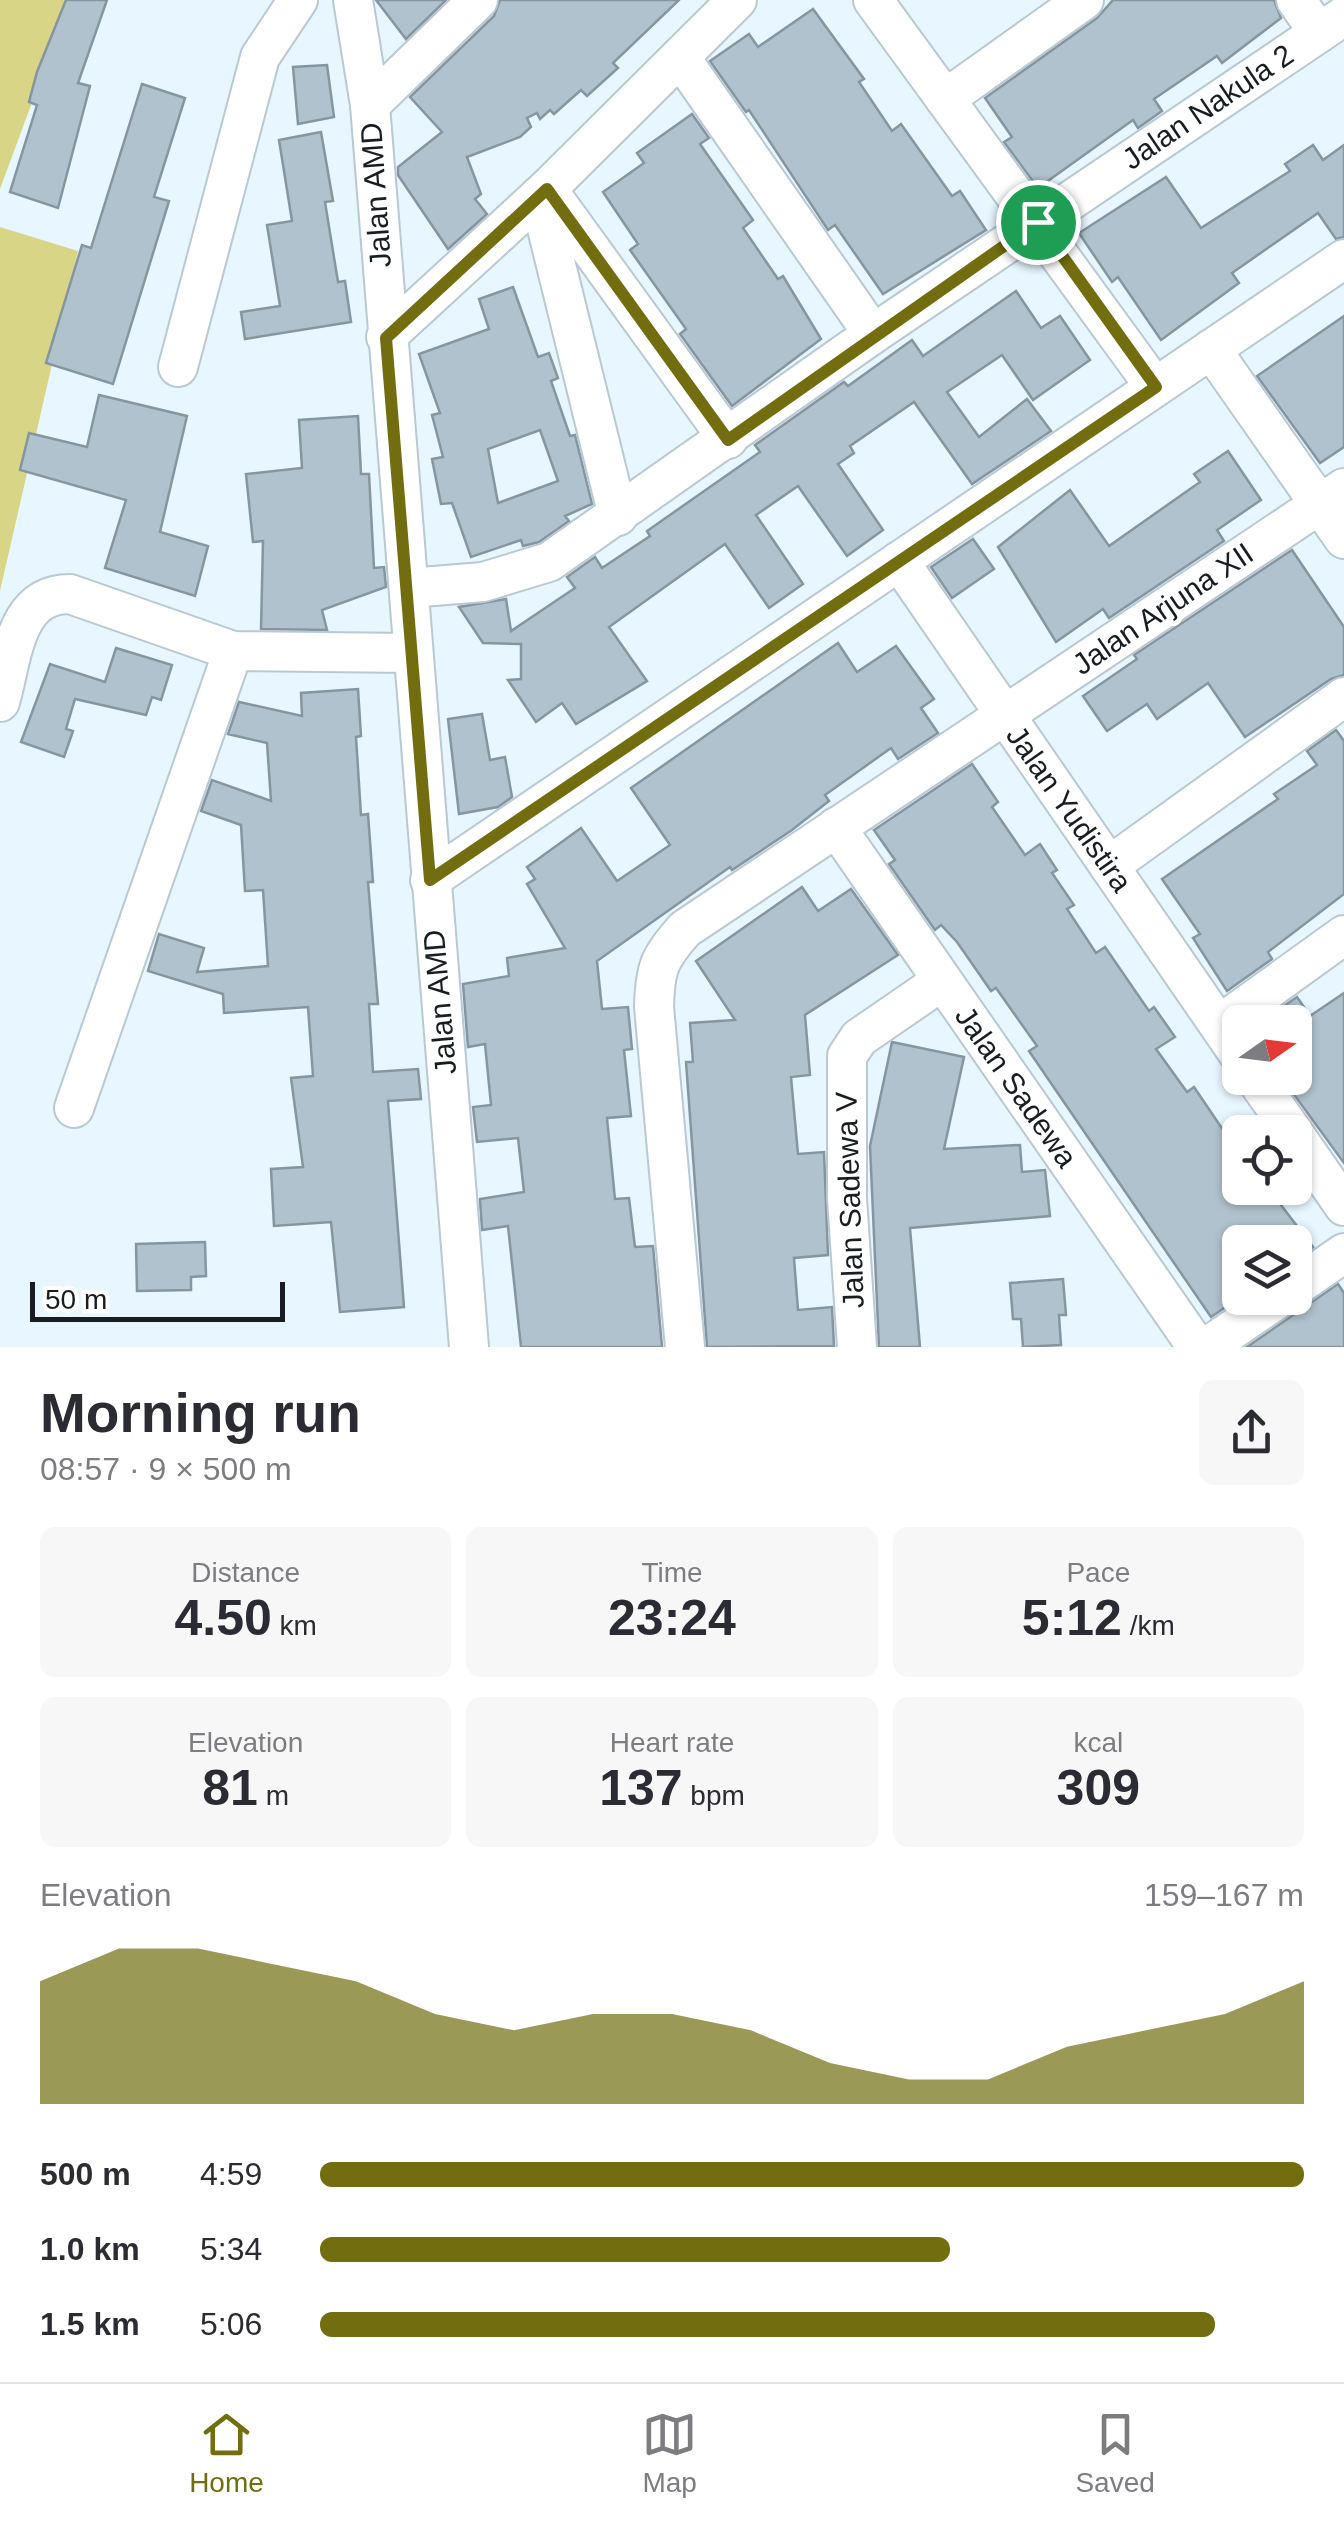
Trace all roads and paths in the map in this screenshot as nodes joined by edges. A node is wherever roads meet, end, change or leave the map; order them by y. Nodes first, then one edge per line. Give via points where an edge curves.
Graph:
1 (298, 0) edge
2 (353, 0) edge
3 (478, 0) edge
4 (738, 0) edge
5 (873, 0) edge
6 (1084, 0) edge
7 (1296, 0) edge
8 (1331, 25) edge
9 (680, 57) junction
10 (945, 99) junction
11 (370, 105) junction
12 (543, 193) junction
13 (1038, 222) junction
14 (1344, 259) edge
15 (873, 334) junction
16 (386, 338) junction
17 (1210, 350) junction
18 (178, 367) dead end
19 (1156, 387) junction
20 (728, 440) junction
21 (1332, 496) edge
22 (618, 516) junction
23 (1344, 538) edge
24 (899, 562) junction
25 (409, 588) junction
26 (233, 651) junction
27 (411, 653) junction
28 (1344, 697) edge
29 (0, 702) edge
30 (1005, 715) junction
31 (836, 828) junction
32 (1109, 866) junction
33 (430, 880) junction
34 (1344, 936) edge
35 (942, 981) junction
36 (1219, 1025) junction
37 (1222, 1029) edge
38 (74, 1108) dead end
39 (1312, 1160) edge
40 (1344, 1206) edge
41 (1344, 1253) edge
42 (1312, 1275) edge
43 (1254, 1315) edge
44 (468, 1347) edge
45 (685, 1347) edge
46 (856, 1347) edge
47 (1197, 1347) edge
48 (1208, 1347) edge

1 - 18 street via 260,56
2 - 11 street, Jalan AMD
3 - 11 street
4 - 9 street
5 - 10 street
6 - 10 street
7 - 8 street
8 - 13 street, Jalan Nakula 2
9 - 12 street
9 - 15 street
10 - 13 street
11 - 16 street, Jalan AMD
12 - 16 street
12 - 20 street
12 - 22 street
13 - 15 street, Jalan Nakula 2
13 - 19 street
14 - 17 street
15 - 20 street, Jalan Nakula 2
16 - 25 street, Jalan AMD
17 - 19 street
17 - 21 street
19 - 24 street
20 - 22 street, Jalan Nakula 2
21 - 23 street
21 - 30 street, Jalan Arjuna XII
22 - 25 street, Jalan Nakula 2 via 549,562 521,572
24 - 30 street, Jalan Yudistira
24 - 33 street
25 - 27 street, Jalan AMD
26 - 27 street
26 - 29 street via 70,594 50,594 34,602 24,619
26 - 38 street
27 - 33 street, Jalan AMD
28 - 32 street
30 - 31 street, Jalan Arjuna XII
30 - 32 street, Jalan Yudistira
31 - 35 street, Jalan Sadewa
31 - 45 street, Jalan Arjuna XII via 685,929 655,972
32 - 36 street, Jalan Yudistira
33 - 44 street, Jalan AMD
34 - 36 street
35 - 46 street, Jalan Sadewa V via 859,1038 847,1056
35 - 47 street, Jalan Sadewa
36 - 37 street, Jalan Yudistira
39 - 40 street
41 - 42 street
43 - 48 street

